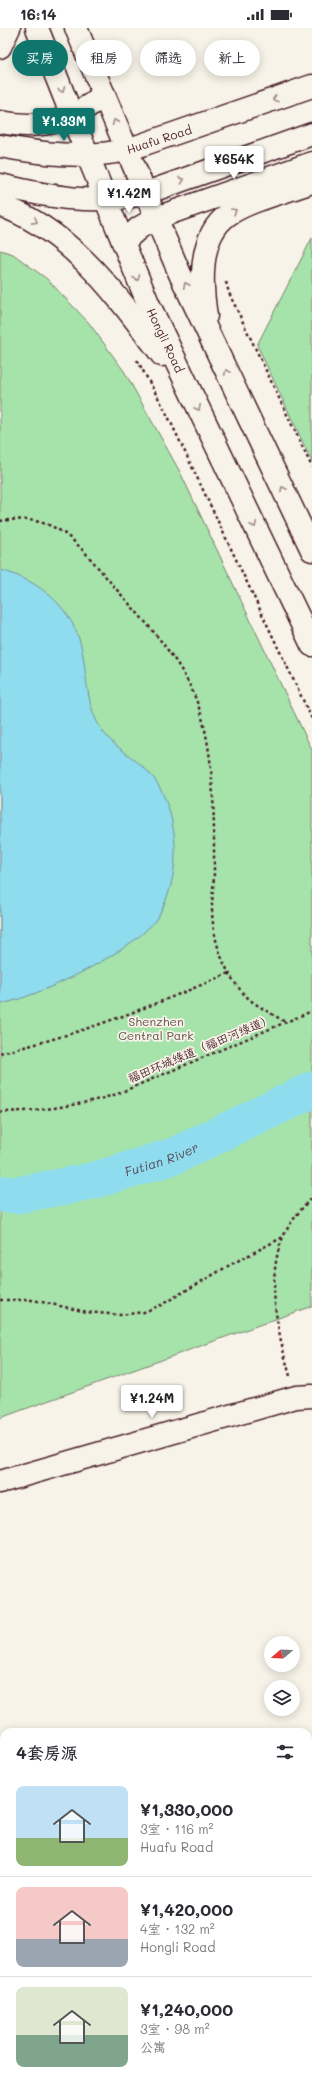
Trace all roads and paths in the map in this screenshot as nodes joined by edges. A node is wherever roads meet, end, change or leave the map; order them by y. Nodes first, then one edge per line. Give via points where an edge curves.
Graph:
1 (9, 28) edge
2 (37, 28) edge
3 (76, 28) edge
4 (0, 47) edge
5 (312, 86) edge
6 (104, 94) junction
7 (72, 116) junction
8 (0, 122) edge
9 (312, 134) edge
10 (0, 146) edge
11 (127, 150) junction
12 (88, 156) junction
13 (312, 163) edge
14 (312, 182) edge
15 (0, 185) edge
16 (146, 193) junction
17 (106, 200) junction
18 (0, 205) edge
19 (156, 218) junction
20 (123, 242) junction
21 (225, 278) dead end
22 (209, 333) junction
23 (136, 359) dead end
24 (189, 389) junction
25 (312, 467) edge
26 (0, 521) edge
27 (312, 550) edge
28 (312, 645) edge
29 (312, 719) edge
30 (229, 973) junction
31 (312, 1011) edge
32 (285, 1022) junction
33 (0, 1053) edge
34 (0, 1112) edge
35 (312, 1197) edge
36 (283, 1237) junction
37 (0, 1300) edge
38 (304, 1397) edge
39 (0, 1482) edge

1 - 4 main road
2 -> 7 main road, Hongli Road
3 - 6 main road
5 -> 11 main road, Huafu Road
6 - 7 main road via 88,108
11 -> 6 main road
7 - 8 main road via 52,123 33,125
7 - 12 main road, Hongli Road
16 -> 9 main road
10 - 12 main road, Huafu Road
11 - 12 main road, Huafu Road
11 - 16 main road
12 - 17 main road, Hongli Road
13 - 19 main road
22 -> 14 main road via 204,299 204,260 209,241 220,223 238,208
15 - 17 main road via 54,197
16 - 17 main road
16 - 19 main road
17 - 20 main road, Hongli Road
18 -> 24 main road via 19,212 45,227 74,249 115,295
19 - 20 main road
22 -> 19 main road
20 -> 24 main road, Hongli Road via 148,304
21 - 25 path via 229,293
27 -> 22 main road
23 - 29 path via 165,410
24 -> 28 main road, Hongli Road
26 - 30 path via 28,520 48,524 71,537 183,671 194,693 205,730 212,786 214,926 220,954
30 - 32 path via 248,998
30 - 33 path via 89,1027 45,1042
31 - 32 path, 福田环城绿道（福田河绿道）
32 - 34 path, 福田环城绿道（福田河绿道） via 156,1078 95,1101 54,1109
35 - 36 path via 299,1211
36 - 37 path via 144,1312 120,1315 87,1312 32,1300
36 - 38 path via 273,1288 281,1337
38 - 39 main road

